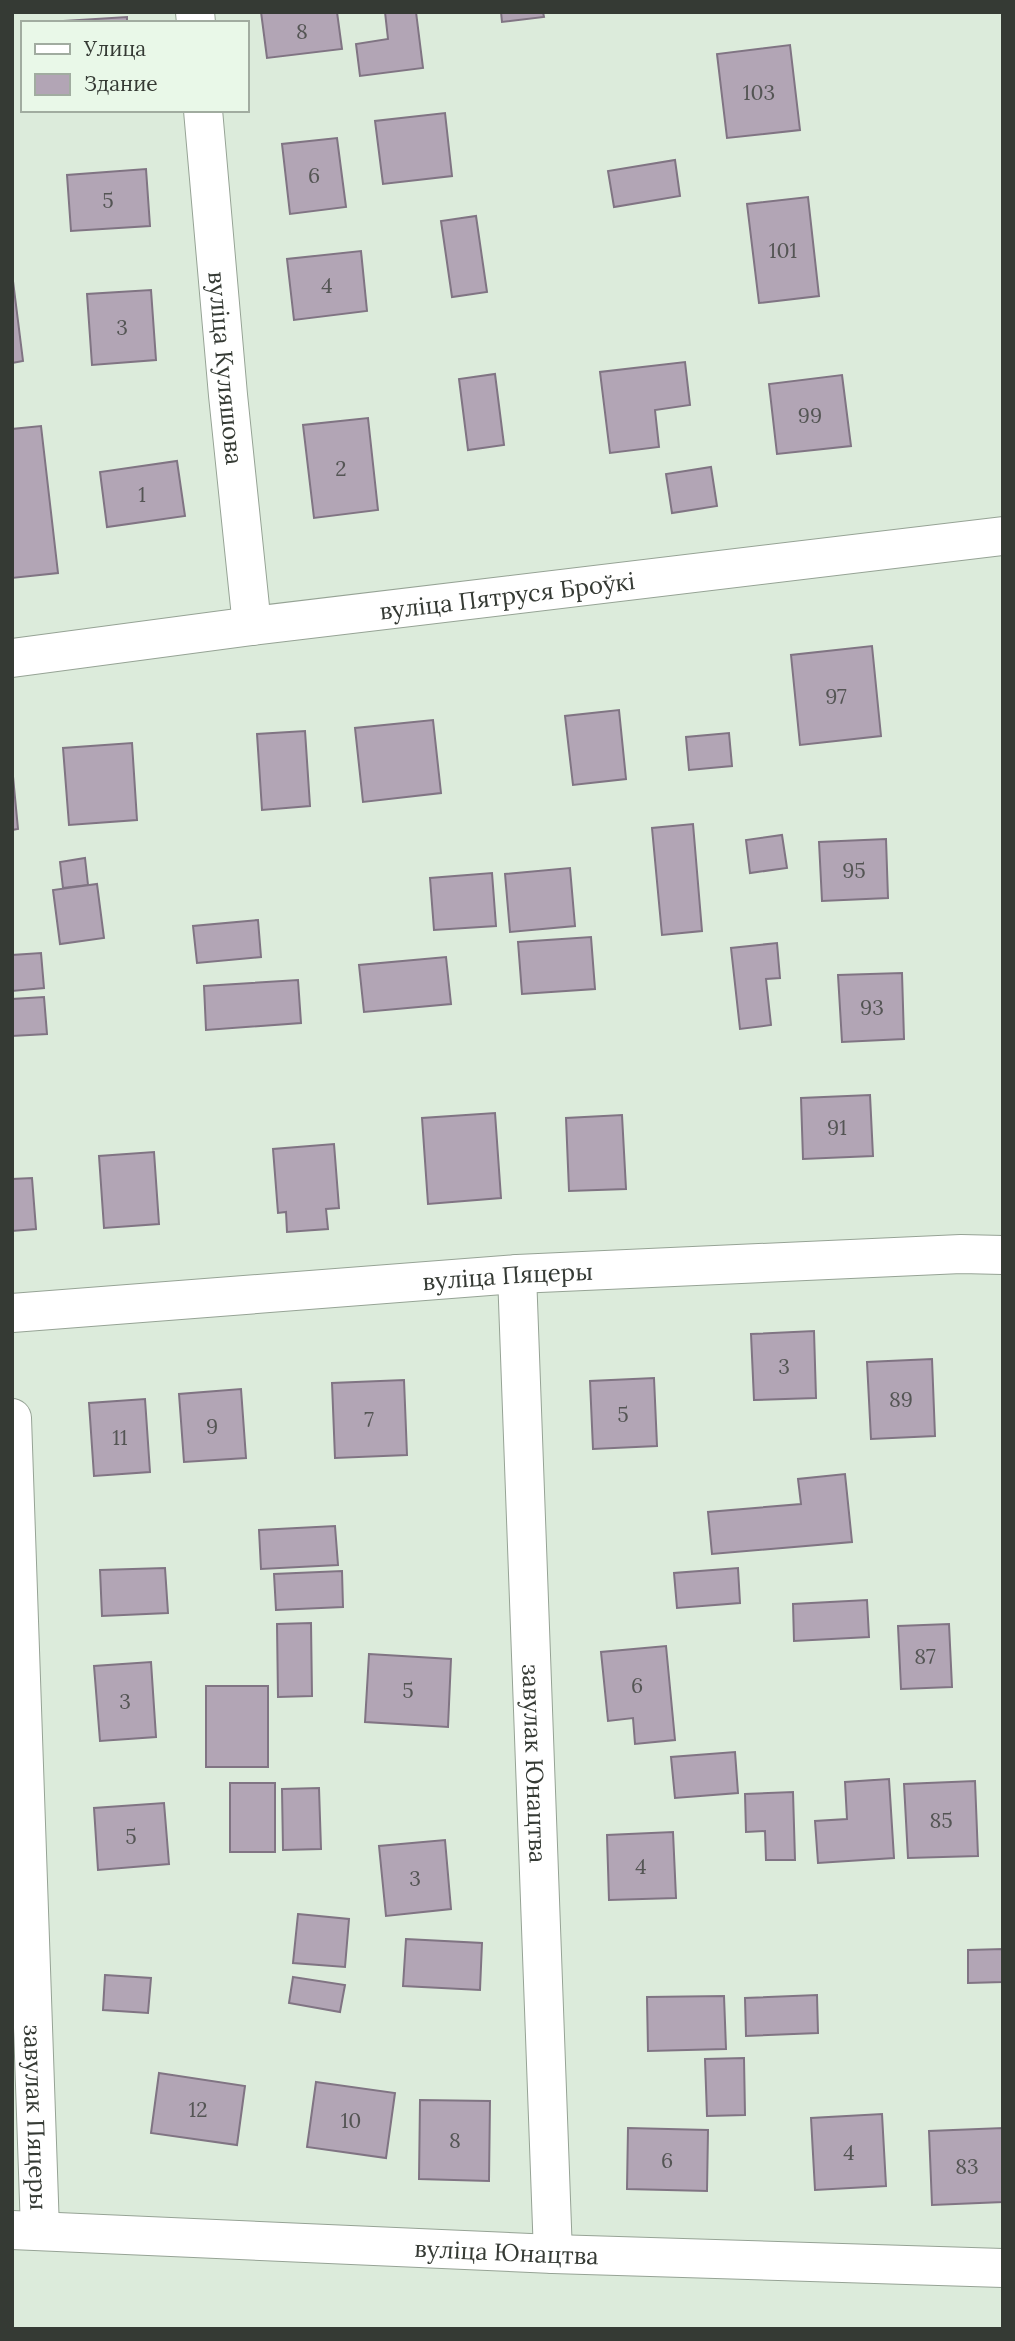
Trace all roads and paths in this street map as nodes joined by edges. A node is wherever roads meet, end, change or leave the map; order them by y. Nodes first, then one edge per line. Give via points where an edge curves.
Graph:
1 (203, 112) edge
2 (1003, 536) edge
3 (252, 626) junction
4 (12, 658) edge
5 (1003, 1255) edge
6 (517, 1274) junction
7 (12, 1313) edge
8 (12, 1418) edge
9 (26, 2230) edge
10 (553, 2254) junction
11 (1003, 2268) edge

1 - 3 street, вуліца Куляшова
2 - 3 street, вуліца Пятруся Броўкі
3 - 4 street, вуліца Пятруся Броўкі
5 - 6 street, вуліца Пяцеры
6 - 7 street, вуліца Пяцеры
6 - 10 street, завулак Юнацтва
8 - 9 street, завулак Пяцеры
9 - 10 street, вуліца Юнацтва
10 - 11 street, вуліца Юнацтва

